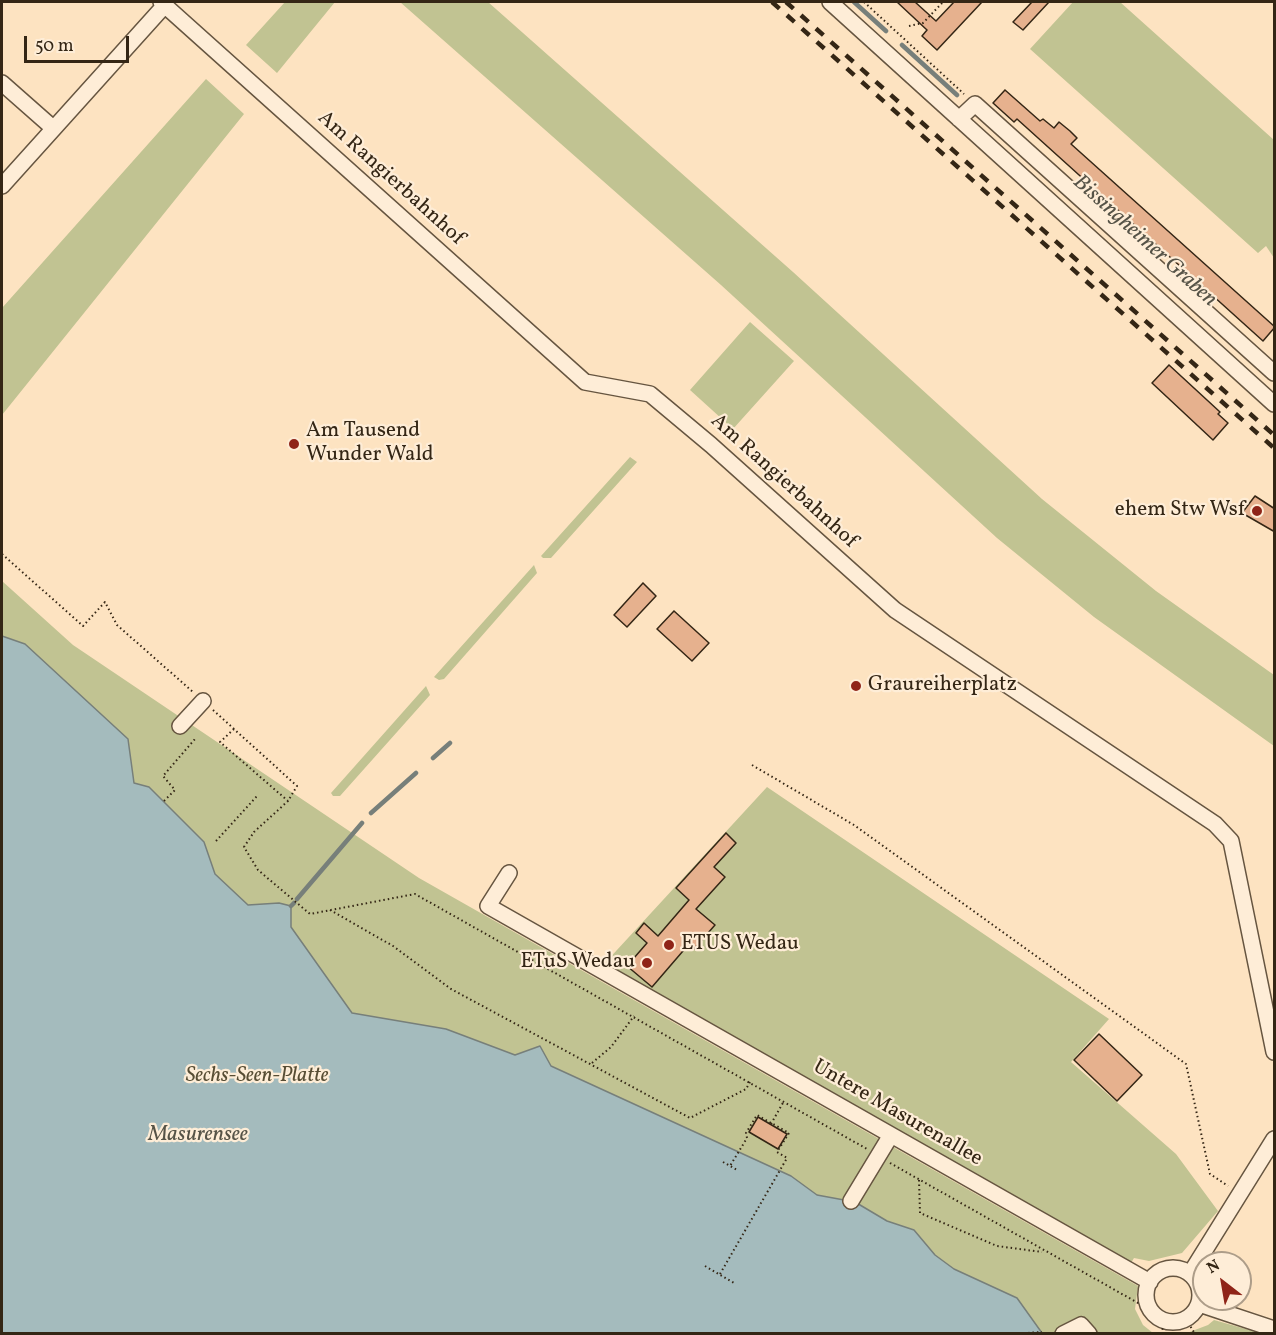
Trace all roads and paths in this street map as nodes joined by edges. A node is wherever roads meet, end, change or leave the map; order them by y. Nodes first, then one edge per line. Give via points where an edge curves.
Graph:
1 (830, 2) edge
2 (864, 2) edge
3 (944, 2) edge
4 (163, 3) edge
5 (909, 26) dead end
6 (2, 83) edge
7 (975, 104) junction
8 (959, 119) junction
9 (53, 128) junction
10 (2, 186) edge
11 (1275, 373) edge
12 (1275, 404) edge
13 (2, 554) edge
14 (105, 602) dead end
15 (203, 701) dead end
16 (180, 726) dead end
17 (234, 729) dead end
18 (195, 739) dead end
19 (752, 765) dead end
20 (297, 786) dead end
21 (258, 795) dead end
22 (164, 801) dead end
23 (288, 801) junction
24 (216, 841) dead end
25 (509, 873) dead end
26 (330, 910) junction
27 (622, 1009) dead end
28 (634, 1016) dead end
29 (1275, 1052) edge
30 (592, 1063) junction
31 (750, 1082) dead end
32 (784, 1101) dead end
33 (771, 1123) junction
34 (891, 1135) junction
35 (1275, 1138) edge
36 (723, 1162) dead end
37 (730, 1166) junction
38 (738, 1170) dead end
39 (919, 1180) dead end
40 (1240, 1195) junction
41 (850, 1201) dead end
42 (1046, 1253) dead end
43 (705, 1266) dead end
44 (720, 1274) junction
45 (1190, 1274) junction
46 (1192, 1277) edge
47 (1150, 1282) junction
48 (735, 1283) dead end
49 (1194, 1311) edge
50 (1220, 1311) edge
51 (1183, 1325) edge
52 (1163, 1327) edge
53 (1275, 1329) edge
54 (1042, 1332) dead end
55 (1010, 1334) edge
56 (1063, 1334) edge
57 (1089, 1334) edge
58 (1195, 1334) edge

1 - 8 street
2 - 7 path
3 - 5 path via 923,22
4 - 9 street
4 - 29 street, Am Rangierbahnhof via 585,382 650,394 895,610 1215,824 1231,842
6 - 9 street
7 - 8 street
7 - 11 street
8 - 12 street
9 - 10 street
13 - 14 path via 84,626
15 - 16 street
17 - 23 path via 220,742
18 - 22 path via 163,776 174,790
19 - 40 path via 854,825 1186,1064 1210,1174
20 - 23 path
21 - 24 path
23 - 26 path via 254,832 244,847 258,870 310,914
25 - 34 street, Untere Masurenallee via 488,906
26 - 27 path via 415,894
26 - 30 path via 393,946 451,989
28 - 30 path via 611,1047
30 - 31 path via 599,1071 690,1118 746,1089
32 - 33 path
33 - 37 path via 757,1115
33 - 44 path via 789,1133 777,1152 787,1158
34 - 41 street
34 - 47 street, Untere Masurenallee
35 - 40 street
36 - 37 path
37 - 38 path
39 - 42 path via 920,1213 997,1246
40 - 45 street
43 - 44 path
44 - 48 path
45 - 46 street
45 - 47 street via 1168,1269
47 - 52 street via 1147,1302
49 - 51 street
50 - 53 street
51 - 52 street
51 - 58 path
54 - 55 path
56 - 57 street via 1080,1325

